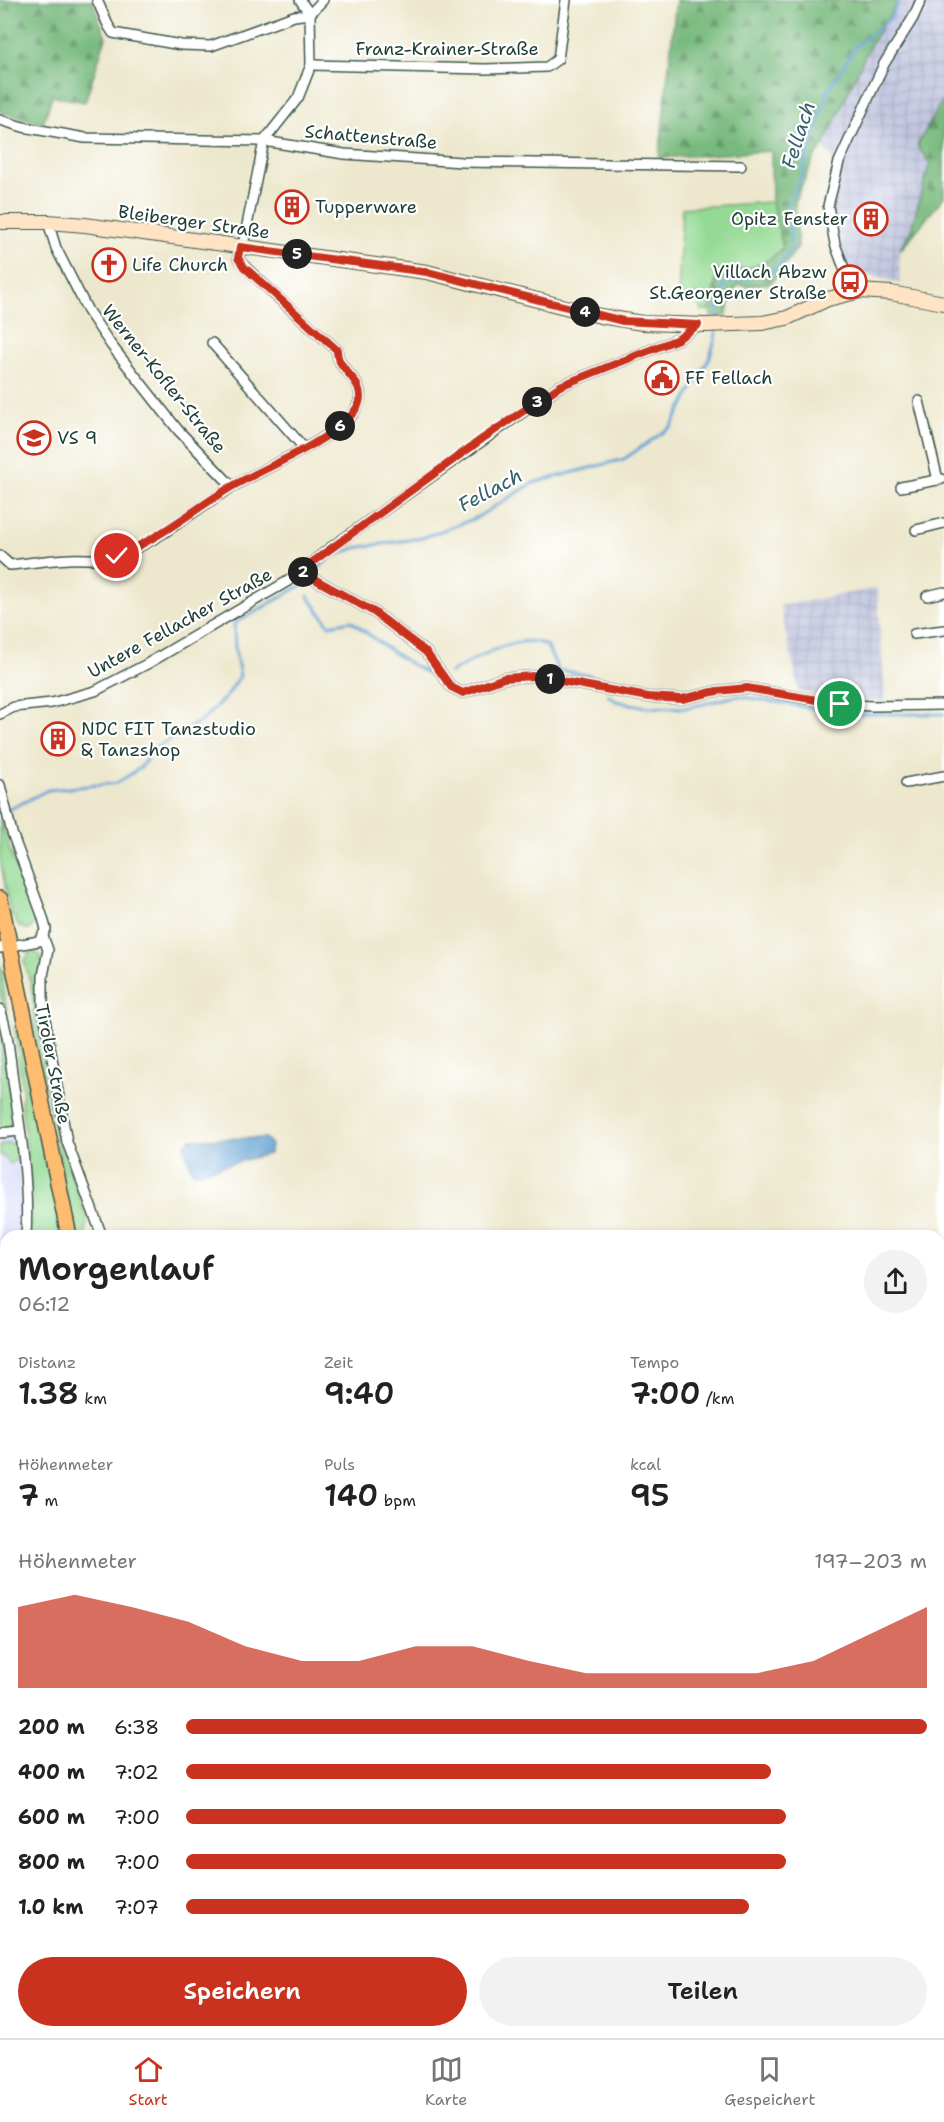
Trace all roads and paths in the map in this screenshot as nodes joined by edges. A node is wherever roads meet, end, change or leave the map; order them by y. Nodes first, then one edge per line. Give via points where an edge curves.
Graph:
1 (97, 0) edge
2 (300, 0) edge
3 (323, 0) edge
4 (566, 0) edge
5 (921, 0) edge
6 (310, 14) junction
7 (311, 65) junction
8 (0, 120) edge
9 (264, 141) junction
10 (741, 166) dead end
11 (0, 222) edge
12 (48, 222) junction
13 (240, 247) junction
14 (853, 292) junction
15 (944, 303) edge
16 (702, 325) junction
17 (212, 343) dead end
18 (919, 401) dead end
19 (304, 448) junction
20 (941, 479) edge
21 (901, 487) dead end
22 (230, 488) junction
23 (944, 523) edge
24 (916, 530) dead end
25 (0, 556) edge
26 (307, 575) junction
27 (944, 592) edge
28 (927, 596) dead end
29 (944, 630) edge
30 (914, 634) dead end
31 (944, 705) edge
32 (0, 714) edge
33 (944, 776) edge
34 (906, 783) dead end
35 (0, 785) edge
36 (0, 899) edge
37 (43, 936) junction
38 (5, 947) edge
39 (0, 1009) edge
40 (20, 1131) junction
41 (0, 1133) edge
42 (26, 1230) edge
43 (68, 1230) edge
44 (100, 1230) edge

1 - 6 street via 113,33 181,45 211,46 294,16
2 - 6 street
3 - 6 street
4 - 7 street, Franz-Krainer-Straße via 558,59 547,67
5 - 14 street via 884,64 839,162 828,206 835,244
6 - 7 street
7 - 9 street via 298,98
8 - 9 street, Schattenstraße via 85,138
9 - 10 street, Schattenstraße via 344,154 462,162
9 - 13 street
11 - 12 main road, Bleiberger Straße
12 - 13 main road, Bleiberger Straße
12 - 22 street, Werner-Kofler-Straße via 56,248 88,311 111,345
13 - 16 main road, Bleiberger Straße via 427,272 623,321
13 - 19 street via 241,263 337,350 339,360 359,389 356,409 345,422
14 - 15 main road, Bleiberger Straße via 891,293
14 - 16 main road, Bleiberger Straße via 787,318
16 - 26 street, Untere Fellacher Straße via 678,339 560,386 482,439
17 - 19 street
18 - 20 street
19 - 22 street
20 - 21 street
22 - 25 street via 161,534 103,560 10,565
23 - 24 street
26 - 31 street via 374,612 426,652 451,687 463,693 504,678 534,676 648,697 682,699 747,688 840,704
26 - 32 street, Untere Fellacher Straße via 288,581 95,691 52,703 15,707
27 - 28 street
29 - 30 street
33 - 34 street
35 - 37 street via 7,817 46,929
36 - 38 main road, Tiroler Straße
37 - 38 street via 34,943
37 - 44 street via 48,950 43,1008 67,1142
38 - 43 main road, Tiroler Straße
39 - 40 street
40 - 41 street
40 - 42 street

